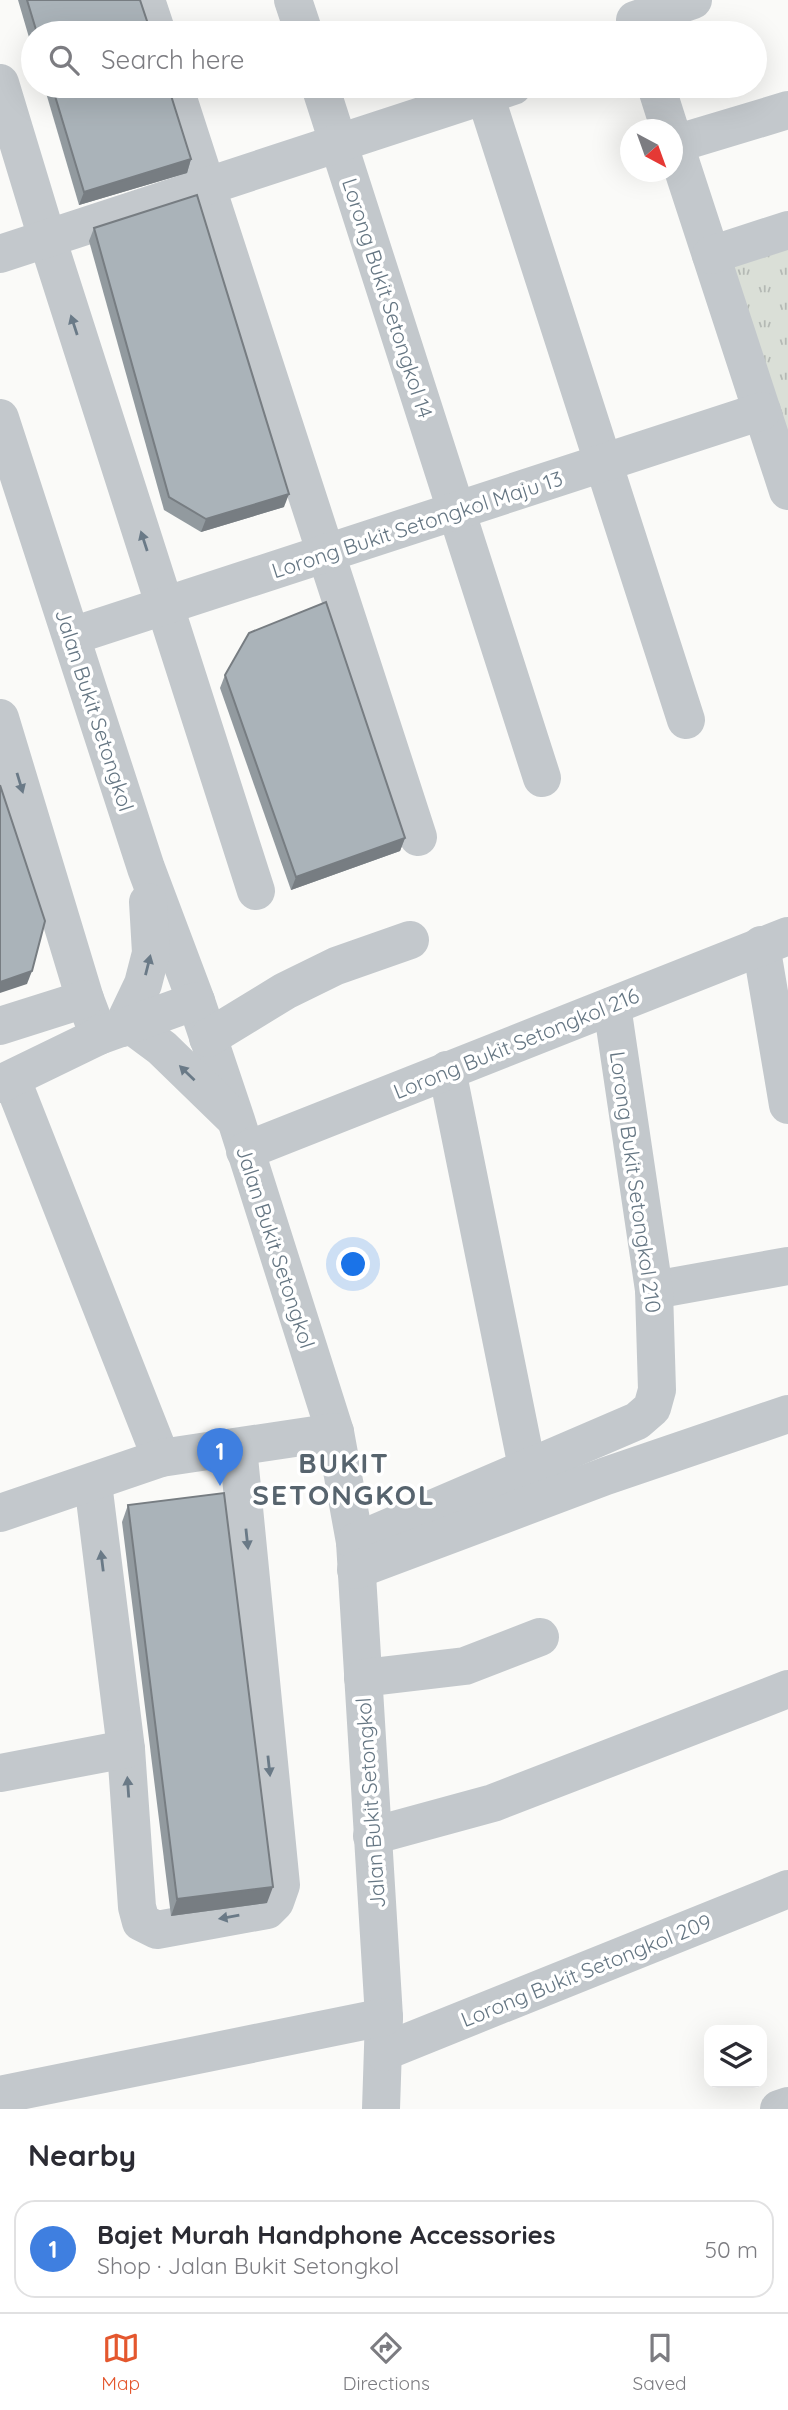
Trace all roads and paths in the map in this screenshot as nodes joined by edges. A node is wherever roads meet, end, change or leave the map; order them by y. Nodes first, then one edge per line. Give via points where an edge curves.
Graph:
1 (146, 0) edge
2 (293, 0) edge
3 (693, 0) edge
4 (634, 18) edge
5 (153, 21) edge
6 (300, 21) edge
7 (0, 83) edge
8 (178, 98) edge
9 (324, 98) edge
10 (475, 98) edge
11 (501, 98) edge
12 (660, 98) edge
13 (788, 110) edge
14 (667, 119) edge
15 (683, 134) edge
16 (338, 143) junction
17 (683, 167) edge
18 (208, 186) junction
19 (788, 230) edge
20 (47, 238) junction
21 (0, 254) edge
22 (711, 255) junction
23 (762, 411) junction
24 (3, 438) edge
25 (603, 463) junction
26 (788, 491) edge
27 (456, 511) junction
28 (326, 553) junction
29 (165, 606) junction
30 (72, 636) junction
31 (0, 718) edge
32 (686, 720) dead end
33 (542, 778) dead end
34 (418, 836) dead end
35 (146, 868) junction
36 (256, 891) dead end
37 (410, 940) dead end
38 (775, 940) edge
39 (85, 999) junction
40 (196, 1002) junction
41 (612, 1006) junction
42 (0, 1026) edge
43 (118, 1030) junction
44 (208, 1038) junction
45 (447, 1070) junction
46 (6, 1082) edge
47 (788, 1105) edge
48 (241, 1136) junction
49 (788, 1266) edge
50 (654, 1290) junction
51 (788, 1414) edge
52 (335, 1433) junction
53 (237, 1447) junction
54 (161, 1458) junction
55 (527, 1467) junction
56 (93, 1483) junction
57 (0, 1513) edge
58 (355, 1556) junction
59 (540, 1637) dead end
60 (363, 1678) junction
61 (788, 1689) edge
62 (125, 1749) junction
63 (0, 1773) edge
64 (372, 1836) junction
65 (788, 1889) edge
66 (384, 2034) junction
67 (0, 2095) edge
68 (788, 2106) edge
69 (381, 2109) edge
70 (779, 2109) edge

1 - 5 street
2 - 6 street
3 - 4 street
7 - 20 street
8 - 18 street
9 - 16 street, Lorong Bukit Setongkol 14
10 - 16 street
11 - 25 street
12 - 14 street
13 - 15 street
16 - 18 street
16 - 27 street, Lorong Bukit Setongkol 14
17 - 22 street
18 - 20 street
18 - 28 street
19 - 22 street
20 - 21 street
29 -> 20 street
22 - 23 street
23 - 25 street, Lorong Bukit Setongkol Maju 13
23 - 26 street
24 - 30 street, Jalan Bukit Setongkol
25 - 27 street, Lorong Bukit Setongkol Maju 13
25 - 32 street
27 - 28 street, Lorong Bukit Setongkol Maju 13
27 - 33 street, Lorong Bukit Setongkol 14
28 - 29 street, Lorong Bukit Setongkol Maju 13
28 - 34 street
29 - 30 street, Lorong Bukit Setongkol Maju 13
29 - 36 street
30 - 35 street, Jalan Bukit Setongkol
31 -> 39 street
35 - 40 street, Jalan Bukit Setongkol
43 -> 35 street via 143,984 151,953
37 - 44 street via 336,966
38 - 41 street, Lorong Bukit Setongkol 216
38 - 47 street
39 - 42 street
39 - 43 street
40 - 43 street
40 - 44 street, Jalan Bukit Setongkol
41 - 45 street, Lorong Bukit Setongkol 216
41 - 50 street, Lorong Bukit Setongkol 210
43 - 46 street
48 -> 43 street via 162,1048
44 - 48 street, Jalan Bukit Setongkol
45 - 48 street, Lorong Bukit Setongkol 216
45 - 55 street
46 - 54 street
48 - 52 street, Jalan Bukit Setongkol
49 - 50 street
50 - 55 street, Lorong Bukit Setongkol 210 via 657,1390 652,1408 638,1421
51 - 58 street
52 - 53 street
52 - 58 street, Jalan Bukit Setongkol
53 - 54 street
53 -> 62 street via 281,1885 267,1910 157,1930 141,1922
54 - 56 street
55 - 58 street, Lorong Bukit Setongkol 210
56 - 57 street
62 -> 56 street
58 - 60 street, Jalan Bukit Setongkol
59 - 60 street via 465,1666
60 - 64 street, Jalan Bukit Setongkol
61 - 64 street via 493,1803
62 - 63 street
64 - 66 street, Jalan Bukit Setongkol
65 - 66 street, Lorong Bukit Setongkol 209
66 - 67 street, Lorong Bukit Setongkol 209
66 - 69 street, Jalan Bukit Setongkol
68 - 70 street

